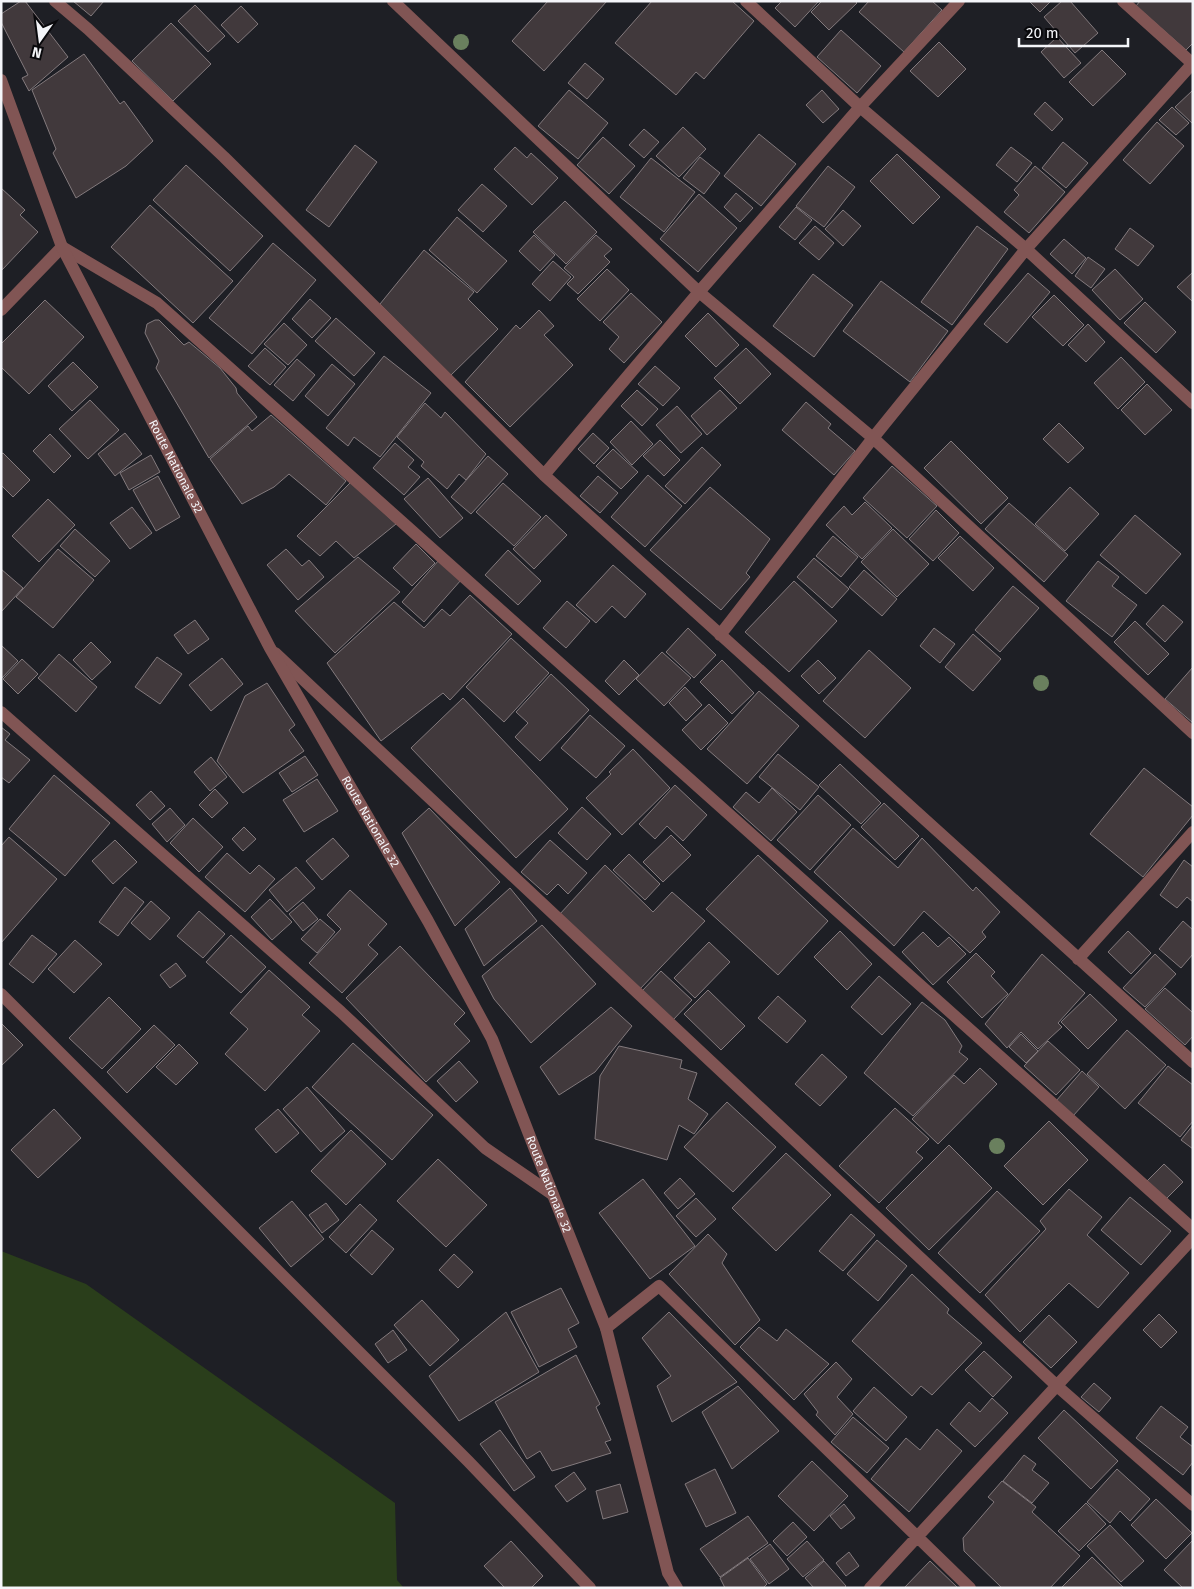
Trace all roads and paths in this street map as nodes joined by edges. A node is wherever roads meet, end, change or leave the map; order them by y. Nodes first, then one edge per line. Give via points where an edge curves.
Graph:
1 (55, 1) edge
2 (393, 1) edge
3 (746, 1) edge
4 (959, 1) edge
5 (1123, 1) edge
6 (1193, 64) edge
7 (1, 80) edge
8 (860, 107) junction
9 (62, 247) junction
10 (1026, 249) junction
11 (699, 292) junction
12 (1, 310) edge
13 (1193, 403) edge
14 (873, 438) junction
15 (544, 475) junction
16 (720, 635) junction
17 (270, 648) junction
18 (1, 712) edge
19 (1193, 733) edge
20 (1193, 832) edge
21 (1078, 959) junction
22 (1, 994) edge
23 (1193, 1062) edge
24 (552, 1194) junction
25 (1193, 1229) edge
26 (1193, 1238) edge
27 (606, 1328) junction
28 (1057, 1386) junction
29 (1193, 1504) edge
30 (918, 1537) junction
31 (590, 1588) edge
32 (677, 1588) edge
33 (870, 1588) edge
34 (970, 1588) edge

1 - 15 street via 224,157
2 - 11 street
3 - 8 street
4 - 8 street
5 - 6 street
6 - 10 street
7 - 9 street, Route Nationale 32
8 - 10 street
8 - 11 street
9 - 12 street
9 - 17 street, Route Nationale 32
9 - 25 street via 157,303
10 - 13 street
10 - 14 street
11 - 14 street
11 - 15 street
14 - 16 street
14 - 19 street
15 - 16 street
16 - 21 street
17 - 24 street, Route Nationale 32 via 428,921 492,1039
17 - 28 street
18 - 24 street via 341,1012 485,1148
20 - 21 street
21 - 23 street
22 - 31 street via 461,1454
24 - 27 street, Route Nationale 32
26 - 28 street
27 - 30 street via 659,1286
27 - 32 street, Route Nationale 32 via 668,1573
28 - 29 street
28 - 30 street
30 - 33 street
30 - 34 street

